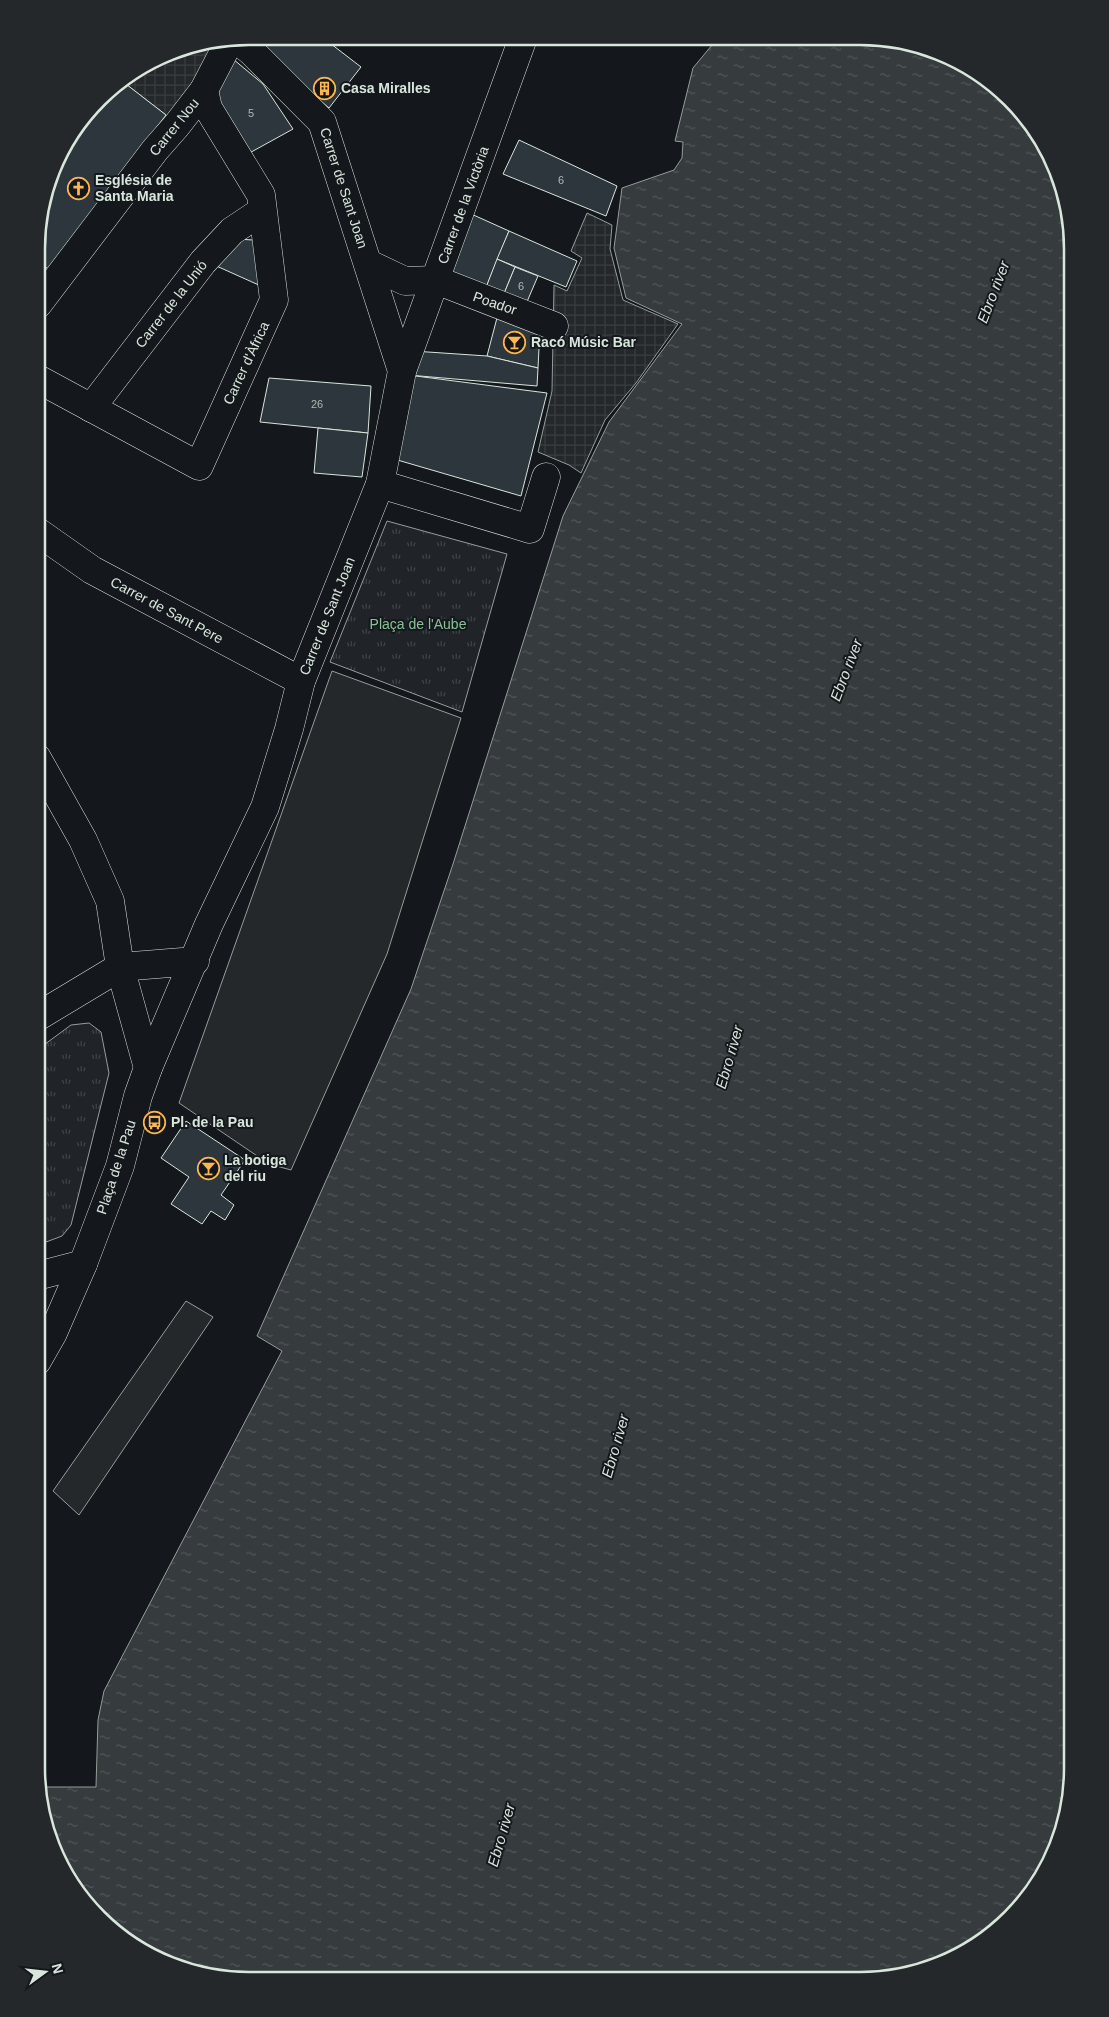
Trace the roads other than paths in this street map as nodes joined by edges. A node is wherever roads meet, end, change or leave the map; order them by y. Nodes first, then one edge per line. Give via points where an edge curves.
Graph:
1 (237, 45) edge
2 (240, 45) edge
3 (520, 45) edge
4 (204, 90) junction
5 (262, 211) junction
6 (369, 264) junction
7 (436, 280) junction
8 (45, 295) edge
9 (554, 326) dead end
10 (402, 371) junction
11 (45, 383) edge
12 (91, 408) junction
13 (546, 476) dead end
14 (380, 484) junction
15 (45, 537) edge
16 (300, 681) junction
17 (45, 772) edge
18 (195, 961) junction
19 (120, 967) junction
20 (45, 1012) edge
21 (148, 1068) junction
22 (83, 1264) junction
23 (45, 1274) edge
24 (45, 1347) edge

1 - 4 street, Carrer Nou
2 - 6 street, Carrer de Sant Joan via 322,122
3 - 7 street, Carrer de la Victòria
4 - 5 street, Carrer d'Àfrica via 208,108 261,195
4 - 8 street, Carrer Nou
5 - 12 street, Carrer de la Unió via 232,231 202,262
5 - 12 street, Carrer d'Àfrica via 274,300 199,466
6 - 7 street, Carrer de Sant Joan via 405,281
6 - 10 street, Carrer de Sant Joan
7 - 9 street, Poador
7 - 10 street, Carrer de la Victòria
10 - 14 street, Carrer de Sant Joan
11 - 12 street, Carrer d'Àfrica
13 - 14 street via 530,529
14 - 16 street, Carrer de Sant Joan
15 - 16 street, Carrer de Sant Pere via 92,570
16 - 18 street, Carrer de Sant Joan via 265,807 209,924
17 - 19 street via 83,840 110,901
18 - 19 street
18 - 21 street, Plaça de la Pau
19 - 20 street
19 - 21 street
21 - 22 street, Plaça de la Pau via 120,1166
22 - 23 street
22 - 24 street, Plaça de la Pau

